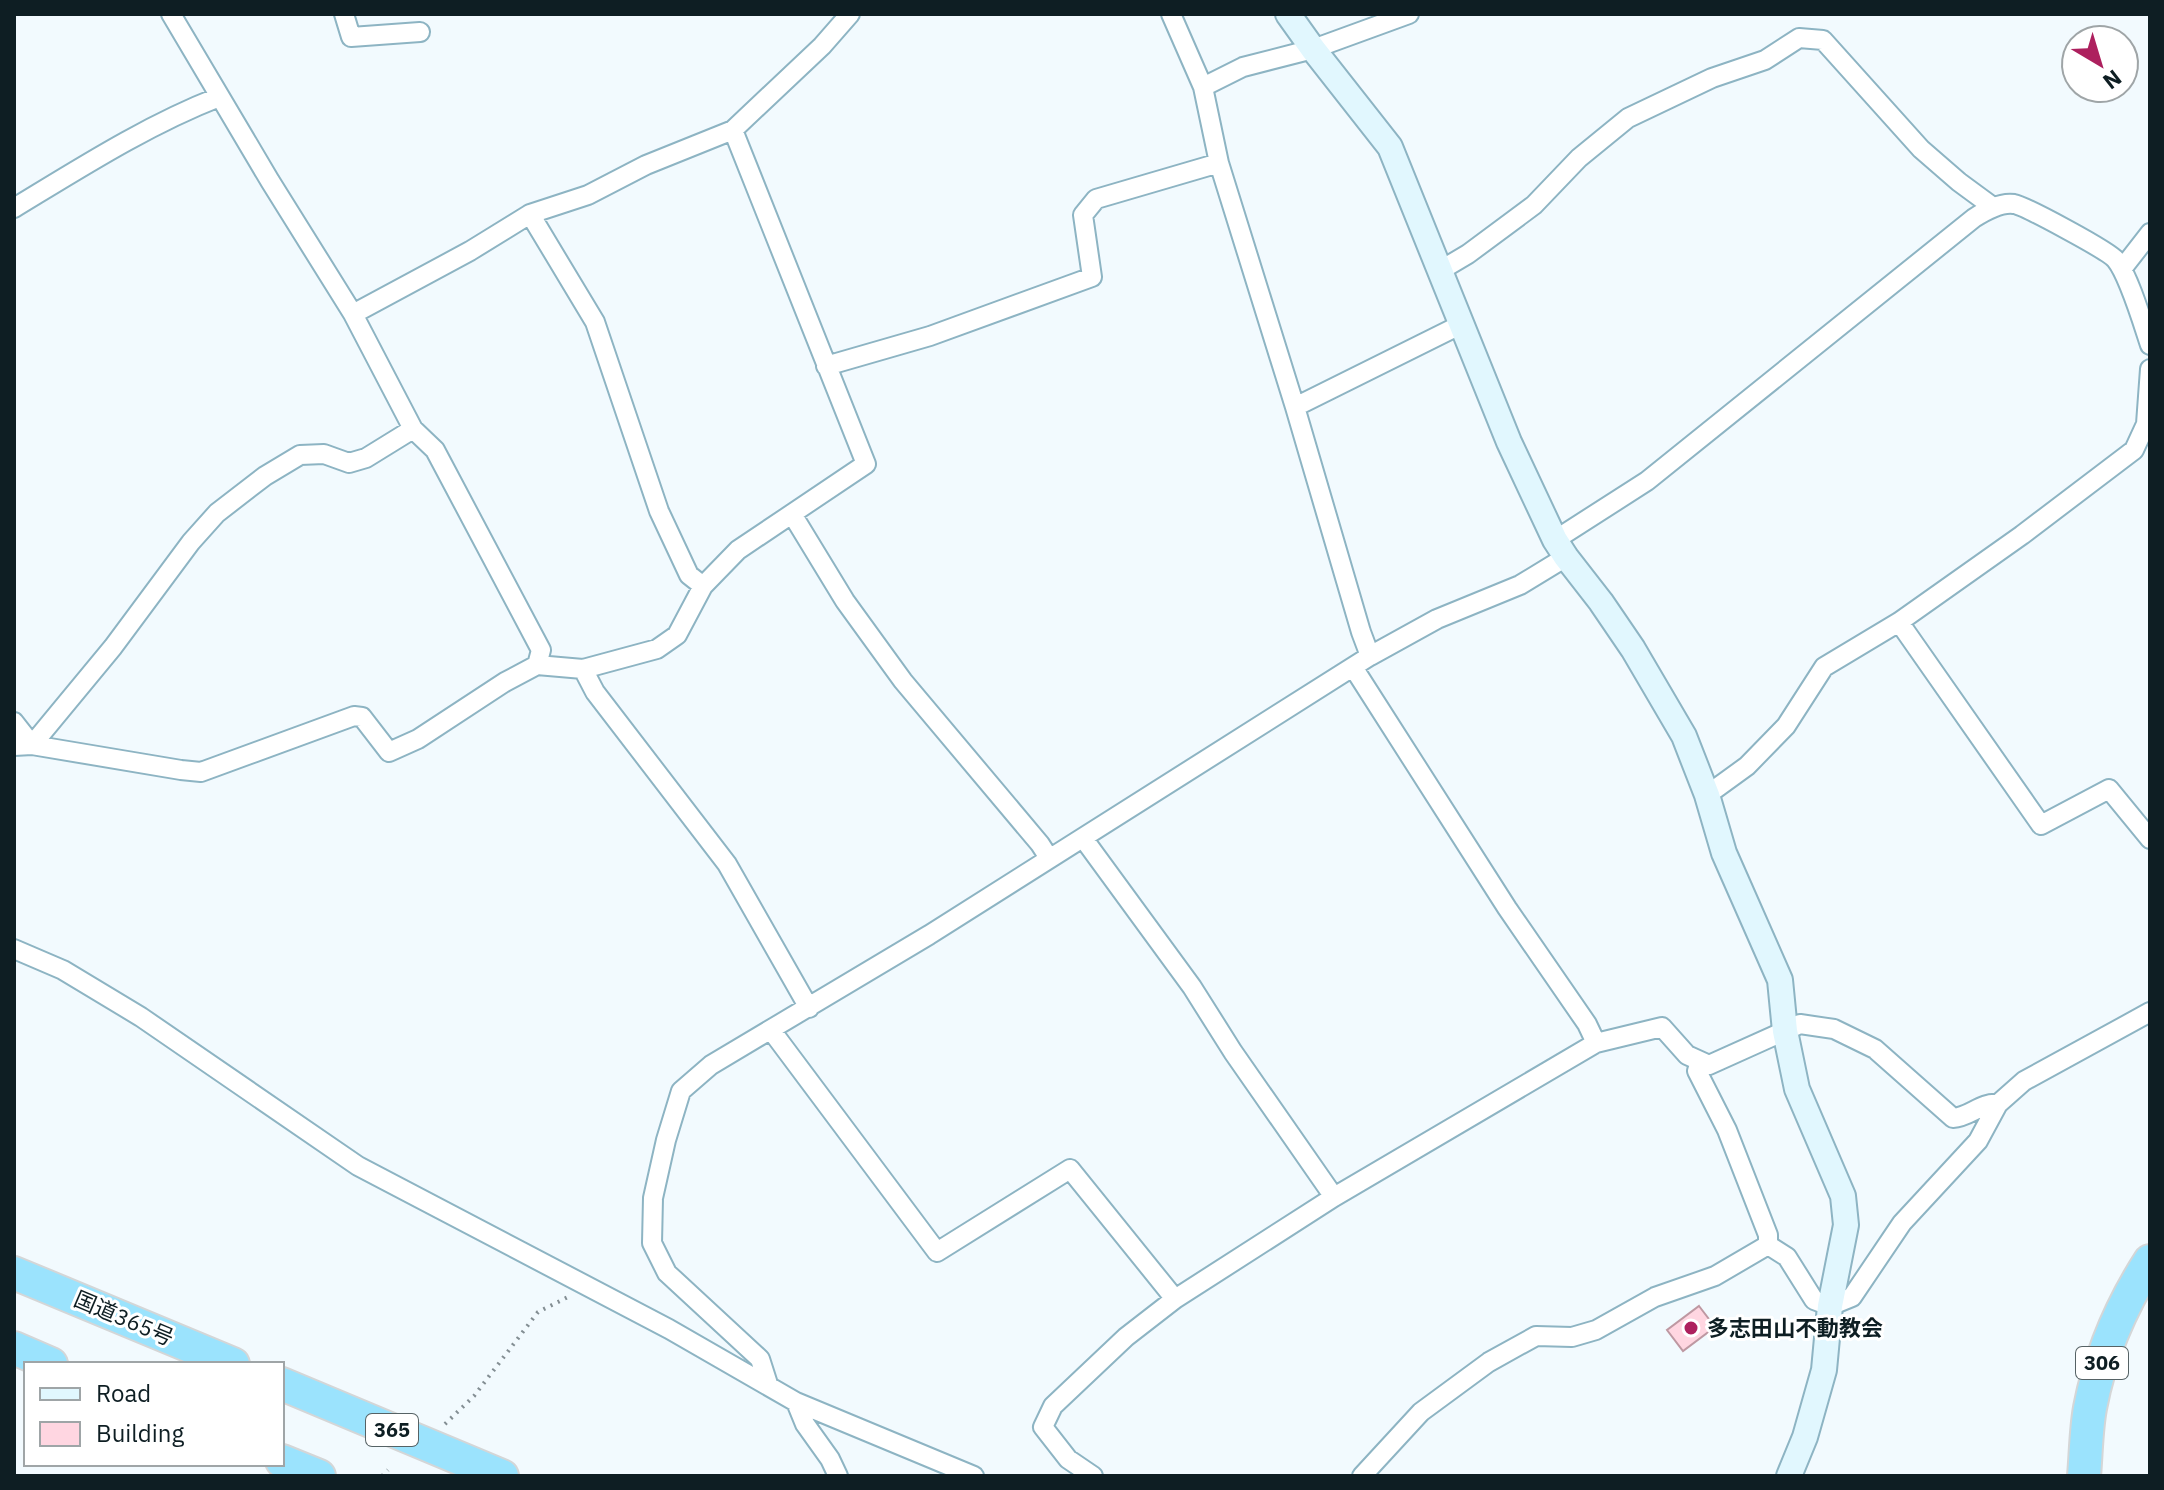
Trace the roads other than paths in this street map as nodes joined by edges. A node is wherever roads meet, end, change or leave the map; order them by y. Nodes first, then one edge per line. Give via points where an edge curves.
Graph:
1 (171, 14) edge
2 (344, 14) edge
3 (850, 14) edge
4 (1171, 14) edge
5 (1288, 14) edge
6 (1409, 14) edge
7 (420, 32) dead end
8 (1313, 49) junction
9 (1203, 87) junction
10 (219, 97) junction
11 (733, 130) junction
12 (1219, 163) junction
13 (1993, 207) junction
14 (14, 208) edge
15 (530, 214) junction
16 (2150, 233) edge
17 (2122, 269) junction
18 (1441, 270) junction
19 (353, 314) junction
20 (2146, 321) edge
21 (1460, 325) junction
22 (2150, 345) edge
23 (826, 366) junction
24 (2150, 369) edge
25 (1295, 407) junction
26 (2148, 426) edge
27 (413, 429) junction
28 (792, 514) junction
29 (1561, 548) junction
30 (703, 586) junction
31 (1899, 622) junction
32 (1370, 656) junction
33 (537, 665) junction
34 (1353, 667) junction
35 (583, 669) junction
36 (14, 722) edge
37 (23, 746) edge
38 (1707, 795) junction
39 (1083, 838) junction
40 (2150, 839) edge
41 (1049, 858) junction
42 (14, 949) edge
43 (809, 1008) junction
44 (2150, 1012) edge
45 (771, 1030) junction
46 (1785, 1031) junction
47 (1596, 1043) junction
48 (1700, 1061) junction
49 (1998, 1104) junction
50 (1334, 1197) junction
51 (1768, 1245) junction
52 (2150, 1261) edge
53 (14, 1273) edge
54 (1175, 1299) junction
55 (1830, 1306) junction
56 (14, 1348) edge
57 (46, 1362) edge
58 (228, 1362) edge
59 (768, 1384) junction
60 (284, 1385) edge
61 (796, 1402) junction
62 (284, 1462) edge
63 (319, 1476) edge
64 (502, 1476) edge
65 (838, 1476) edge
66 (974, 1476) edge
67 (1093, 1476) edge
68 (1362, 1476) edge
69 (1789, 1476) edge
70 (2084, 1476) edge

1 - 10 street
2 - 7 street via 351,37
3 - 11 street
4 - 9 street
5 - 8 street
6 - 8 street
8 - 9 street via 1243,67
8 - 18 street via 1390,147
9 - 12 street
10 - 14 street
10 - 19 street
11 - 15 street via 588,195
11 - 23 street
12 - 23 street via 1096,199 1083,215 1092,277 930,336
12 - 25 street
13 - 17 street via 2014,204 2114,257
13 - 18 street via 1921,149 1823,40 1799,38 1765,60 1712,78 1628,118 1534,205
13 - 29 street
15 - 19 street
15 - 30 street via 595,322 659,511 689,575
16 - 17 street
17 - 20 street
18 - 21 street
19 - 27 street
20 - 22 street
21 - 25 street
21 - 29 street
23 - 28 street via 866,464
24 - 26 street
25 - 32 street
26 - 31 street via 2134,450
27 - 33 street via 435,450 541,650
27 - 37 street via 349,463 324,454 300,455 217,513 113,647
28 - 30 street via 738,550
28 - 41 street via 845,601 903,681
29 - 32 street via 1520,585 1437,619
29 - 38 street via 1684,736
30 - 35 street via 677,635 657,649
31 - 38 street via 1824,667 1786,726 1747,766
31 - 40 street via 2041,825 2109,789
32 - 34 street
33 - 35 street
33 - 37 street via 389,752 362,717 354,716 201,772
34 - 39 street
34 - 47 street
35 - 43 street via 595,692 727,864
36 - 37 street
38 - 46 street via 1724,853 1780,980
39 - 41 street
39 - 50 street
41 - 43 street
42 - 59 street via 63,970 141,1017 358,1166
43 - 45 street
44 - 49 street via 2024,1081
45 - 54 street via 937,1252 1070,1169
45 - 59 street via 711,1065 681,1091 653,1198 652,1243 667,1273 760,1359
46 - 48 street via 1709,1065
46 - 49 street via 1800,1024 1834,1029 1875,1049 1953,1118 1987,1103
46 - 55 street via 1797,1089 1843,1196 1846,1225
47 - 48 street via 1662,1027 1687,1055
47 - 50 street
48 - 51 street via 1697,1071 1727,1130
49 - 55 street via 1978,1141 1902,1223 1852,1297
50 - 54 street
51 - 55 street via 1787,1257 1814,1300
51 - 68 street via 1715,1276 1655,1297 1596,1330 1572,1337 1536,1336 1489,1362 1421,1412
52 - 70 highway, 306 via 2108,1341 2090,1409
53 - 58 highway, 国道365号
54 - 67 street via 1053,1406 1043,1427 1068,1459
55 - 69 street via 1824,1370
56 - 57 highway
59 - 61 street
60 - 64 highway, 365
61 - 65 street
61 - 66 street
62 - 63 highway

